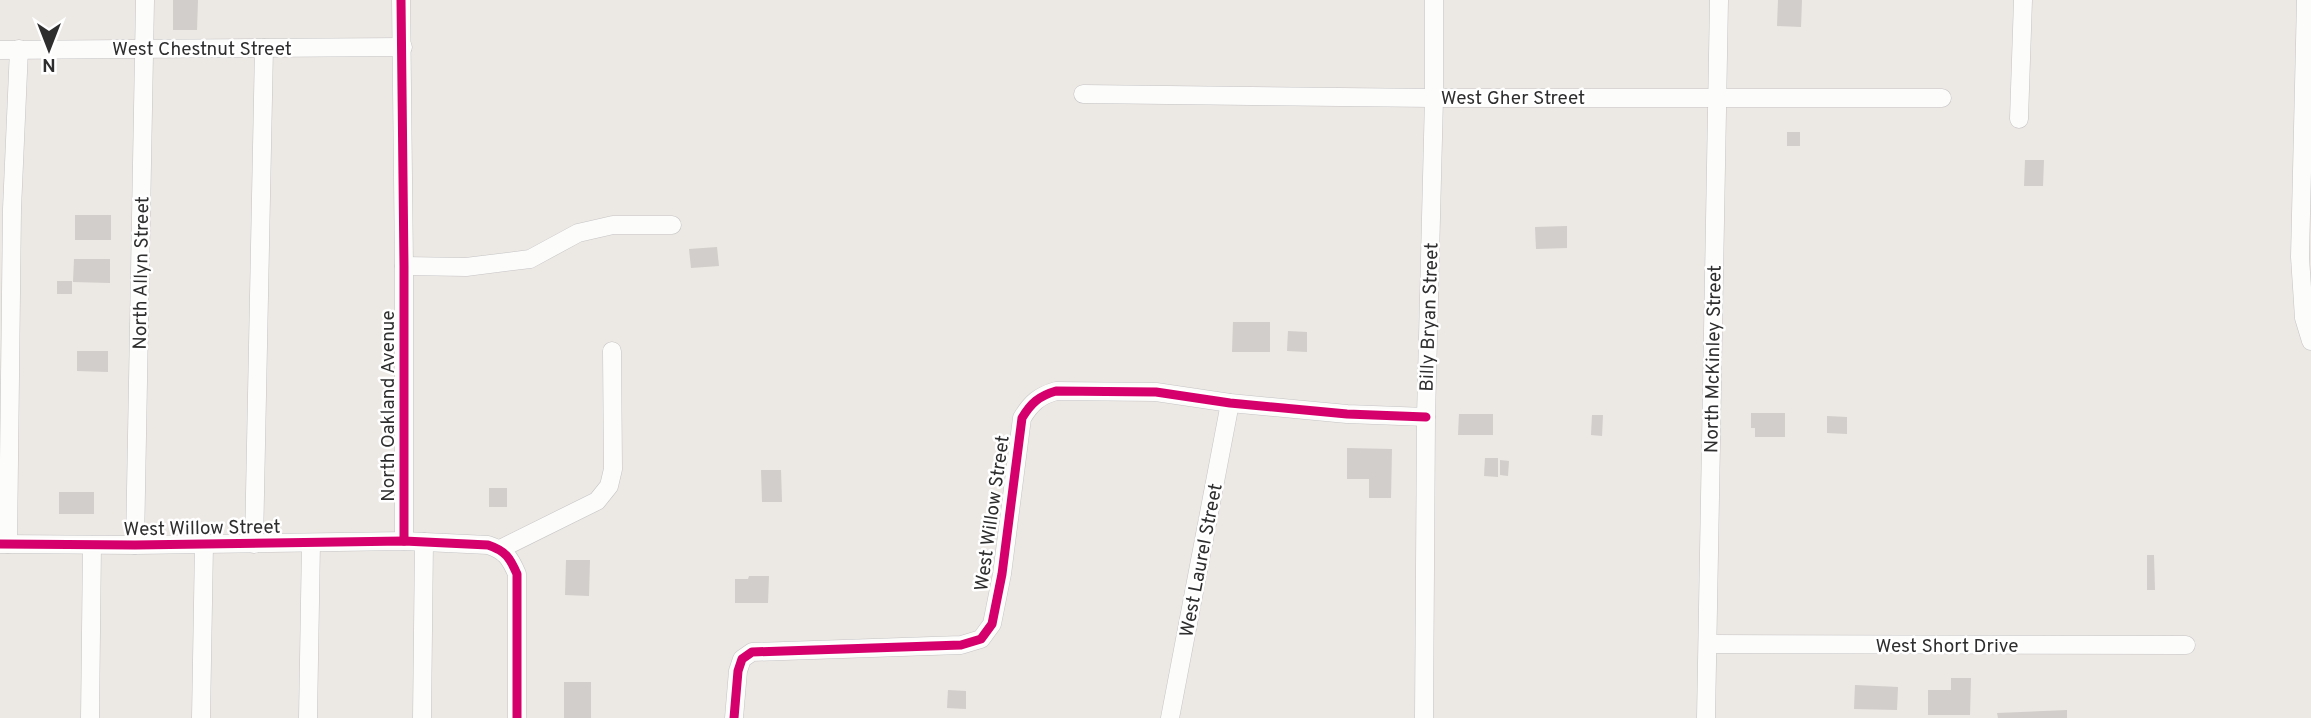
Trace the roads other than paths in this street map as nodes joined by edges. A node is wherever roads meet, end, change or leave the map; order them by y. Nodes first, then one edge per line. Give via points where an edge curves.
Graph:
1 (145, 0) edge
2 (401, 0) edge
3 (1434, 0) edge
4 (1718, 0) edge
5 (2023, 0) edge
6 (2306, 0) edge
7 (403, 47) junction
8 (145, 48) junction
9 (264, 48) junction
10 (19, 49) junction
11 (0, 50) edge
12 (1083, 94) dead end
13 (1434, 97) junction
14 (1717, 97) junction
15 (1942, 98) dead end
16 (2019, 120) dead end
17 (672, 225) dead end
18 (404, 266) junction
19 (2311, 341) edge
20 (612, 351) dead end
21 (1230, 403) junction
22 (1426, 417) junction
23 (404, 541) junction
24 (424, 542) junction
25 (311, 543) junction
26 (4, 544) edge
27 (254, 544) junction
28 (92, 545) junction
29 (135, 545) junction
30 (204, 545) junction
31 (500, 549) junction
32 (1708, 644) junction
33 (2186, 645) dead end
34 (90, 718) edge
35 (201, 718) edge
36 (308, 718) edge
37 (422, 718) edge
38 (517, 718) edge
39 (734, 718) edge
40 (1170, 718) edge
41 (1424, 718) edge
42 (1706, 718) edge

1 - 8 street, North Allyn Street
2 - 7 street, North Oakland Avenue
3 - 13 street, Billy Bryan Street
4 - 14 street, North McKinley Street
5 - 16 street
6 - 19 street via 2300,257 2304,318
7 - 9 street, West Chestnut Street
7 - 18 street, North Oakland Avenue
8 - 9 street, West Chestnut Street
8 - 10 street, West Chestnut Street
8 - 29 street, North Allyn Street
9 - 27 street
10 - 11 street, West Chestnut Street
10 - 26 street
12 - 13 street, West Gher Street
13 - 14 street, West Gher Street
13 - 22 street, Billy Bryan Street
14 - 15 street, West Gher Street
14 - 32 street, North McKinley Street
17 - 18 street via 613,225 578,233 530,259 466,267
18 - 23 street, North Oakland Avenue
20 - 31 street via 613,469 609,486 597,501
21 - 22 street, West Willow Street
21 - 39 street, West Willow Street via 1156,392 1045,394 1031,403 1022,418 1002,574 992,624 981,639 961,645 752,652 742,659 738,671
21 - 40 street, West Laurel Street
22 - 41 street, Billy Bryan Street
23 - 24 street
23 - 25 street, West Willow Street
24 - 31 street
24 - 37 street
25 - 27 street, West Willow Street
25 - 36 street
26 - 28 street, West Willow Street
27 - 30 street, West Willow Street
28 - 29 street, West Willow Street
28 - 34 street
29 - 30 street, West Willow Street
30 - 35 street
31 - 38 street via 509,556 517,574
32 - 33 street, West Short Drive
32 - 42 street, North McKinley Street

